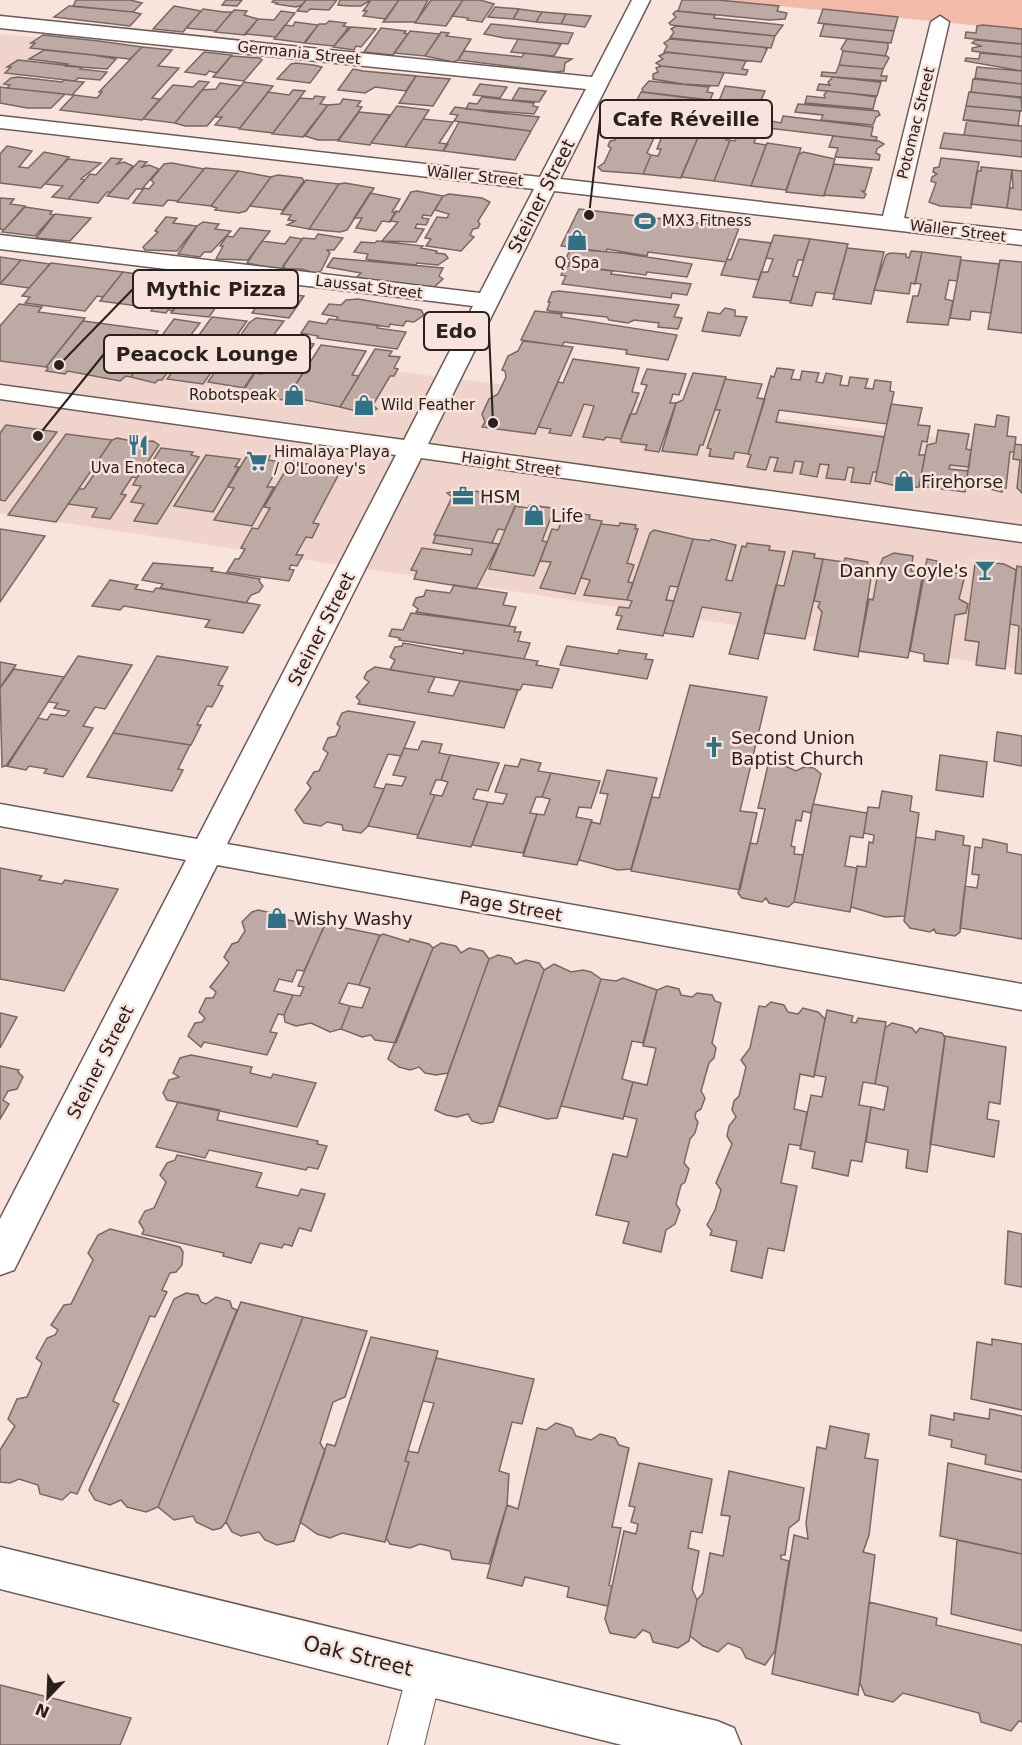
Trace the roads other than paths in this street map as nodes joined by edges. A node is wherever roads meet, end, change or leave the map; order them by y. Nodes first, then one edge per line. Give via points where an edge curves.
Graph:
1 (641, 0) edge
2 (26, 8) dead end
3 (940, 22) dead end
4 (3, 25) edge
5 (598, 84) junction
6 (0, 122) edge
7 (547, 184) junction
8 (892, 223) junction
9 (1022, 238) edge
10 (0, 242) edge
11 (488, 302) junction
12 (0, 392) edge
13 (412, 450) junction
14 (1022, 534) edge
15 (0, 815) edge
16 (208, 852) junction
17 (1022, 997) edge
18 (0, 1258) edge
19 (0, 1568) edge
20 (424, 1672) junction
21 (406, 1745) edge
22 (717, 1745) edge

1 - 5 street, Steiner Street
2 - 4 street
3 - 8 street, Potomac Street
4 - 5 street, Germania Street
5 - 7 street, Steiner Street
6 - 7 street, Waller Street
7 - 8 street, Waller Street
7 - 11 street, Steiner Street
8 - 9 street, Waller Street
10 - 11 street, Laussat Street
11 - 13 street, Steiner Street
12 - 13 street, Haight Street
13 - 14 street, Haight Street
13 - 16 street, Steiner Street
15 - 16 street, Page Street
16 - 17 street, Page Street
16 - 18 street, Steiner Street
19 - 20 street, Oak Street
20 - 21 lane
20 - 22 street, Oak Street

